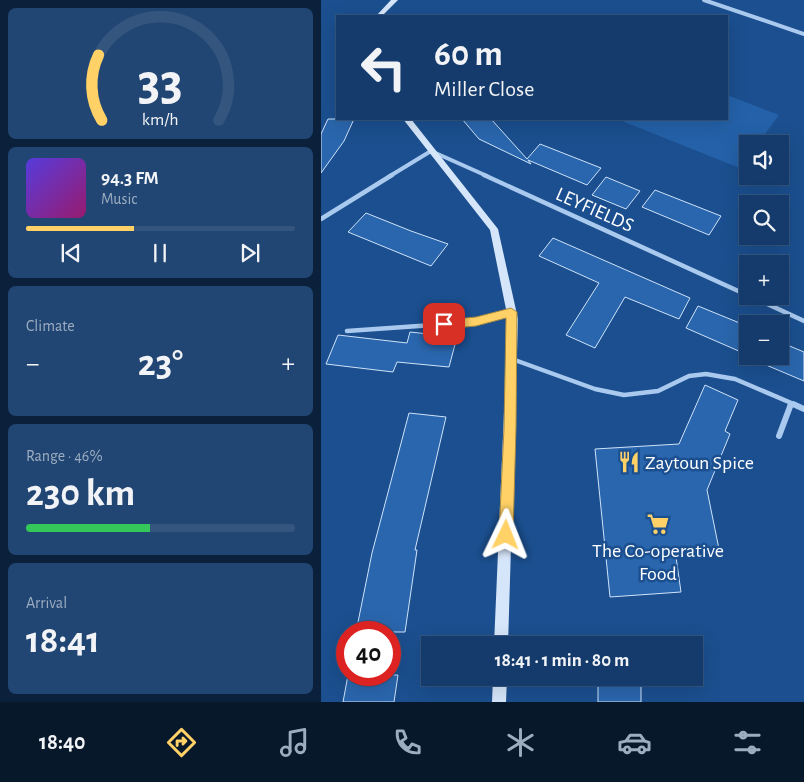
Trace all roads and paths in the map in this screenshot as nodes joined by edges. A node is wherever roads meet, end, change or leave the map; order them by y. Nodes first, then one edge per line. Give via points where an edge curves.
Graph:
1 (395, 0) edge
2 (704, 0) edge
3 (380, 15) edge
4 (804, 34) edge
5 (408, 120) edge
6 (431, 151) junction
7 (321, 218) edge
8 (739, 291) edge
9 (769, 305) edge
10 (511, 312) junction
11 (804, 321) edge
12 (347, 331) dead end
13 (512, 359) junction
14 (791, 404) junction
15 (804, 409) edge
16 (779, 436) dead end
17 (501, 636) edge
18 (500, 686) edge
19 (499, 702) edge

1 - 3 street
2 - 4 street
5 - 6 street
6 - 7 street
6 - 8 street, LEYFIELDS
6 - 10 street via 494,229
9 - 11 street, LEYFIELDS
10 - 12 street via 476,322
10 - 13 street
13 - 14 street via 533,364 581,386 626,395 661,390 692,375 712,374 740,381
13 - 17 street
14 - 15 street
14 - 16 street
18 - 19 street

